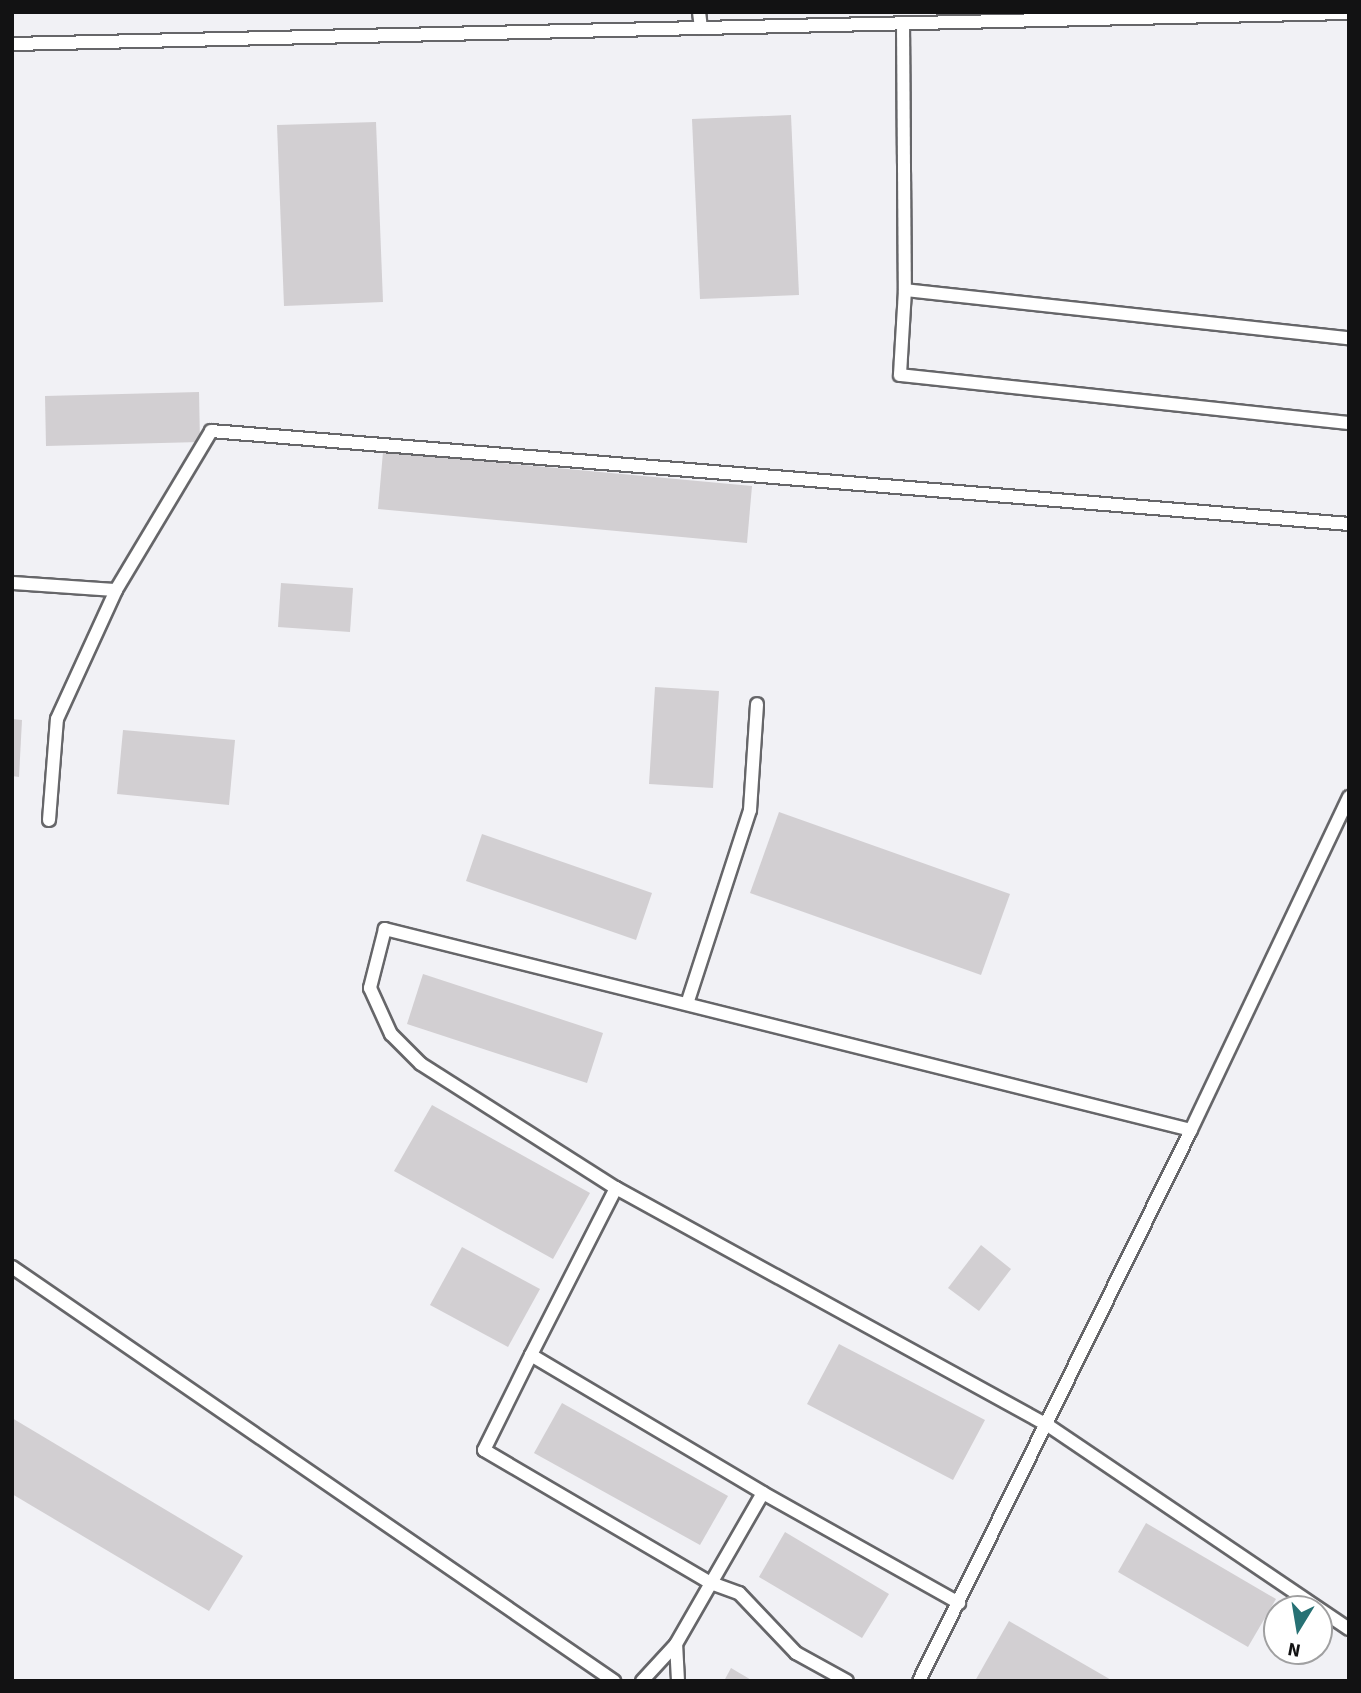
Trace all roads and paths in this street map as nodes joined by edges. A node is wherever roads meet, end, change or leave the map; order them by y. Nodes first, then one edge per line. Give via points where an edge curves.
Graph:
1 (699, 12) edge
2 (1330, 13) edge
3 (1349, 13) edge
4 (904, 24) junction
5 (701, 28) junction
6 (12, 44) edge
7 (905, 290) junction
8 (1349, 338) edge
9 (1349, 423) edge
10 (1349, 524) edge
11 (12, 583) edge
12 (116, 590) junction
13 (757, 704) dead end
14 (1349, 797) edge
15 (49, 820) dead end
16 (687, 1004) junction
17 (1191, 1130) junction
18 (616, 1188) junction
19 (12, 1267) edge
20 (531, 1355) junction
21 (1049, 1426) junction
22 (763, 1493) junction
23 (711, 1583) junction
24 (959, 1602) junction
25 (1349, 1629) edge
26 (676, 1644) junction
27 (614, 1681) edge
28 (642, 1681) edge
29 (678, 1681) edge
30 (847, 1681) edge
31 (919, 1681) edge

1 - 5 lane
2 - 3 lane
2 - 4 lane
4 - 5 lane
4 - 7 lane
5 - 6 lane
7 - 8 lane
7 - 9 lane via 900,375
10 - 12 lane via 211,431
11 - 12 lane
12 - 15 lane via 57,719
13 - 16 lane via 750,810
14 - 17 lane
16 - 17 lane
16 - 18 lane via 385,929 370,988 390,1034 421,1064
17 - 21 lane
18 - 20 lane
18 - 21 lane
19 - 27 lane
20 - 22 lane
20 - 23 lane via 484,1450
21 - 24 lane
21 - 25 lane
22 - 23 lane
22 - 24 lane
23 - 26 lane
23 - 30 lane via 739,1593 796,1653
24 - 31 lane
26 - 28 lane
26 - 29 lane

